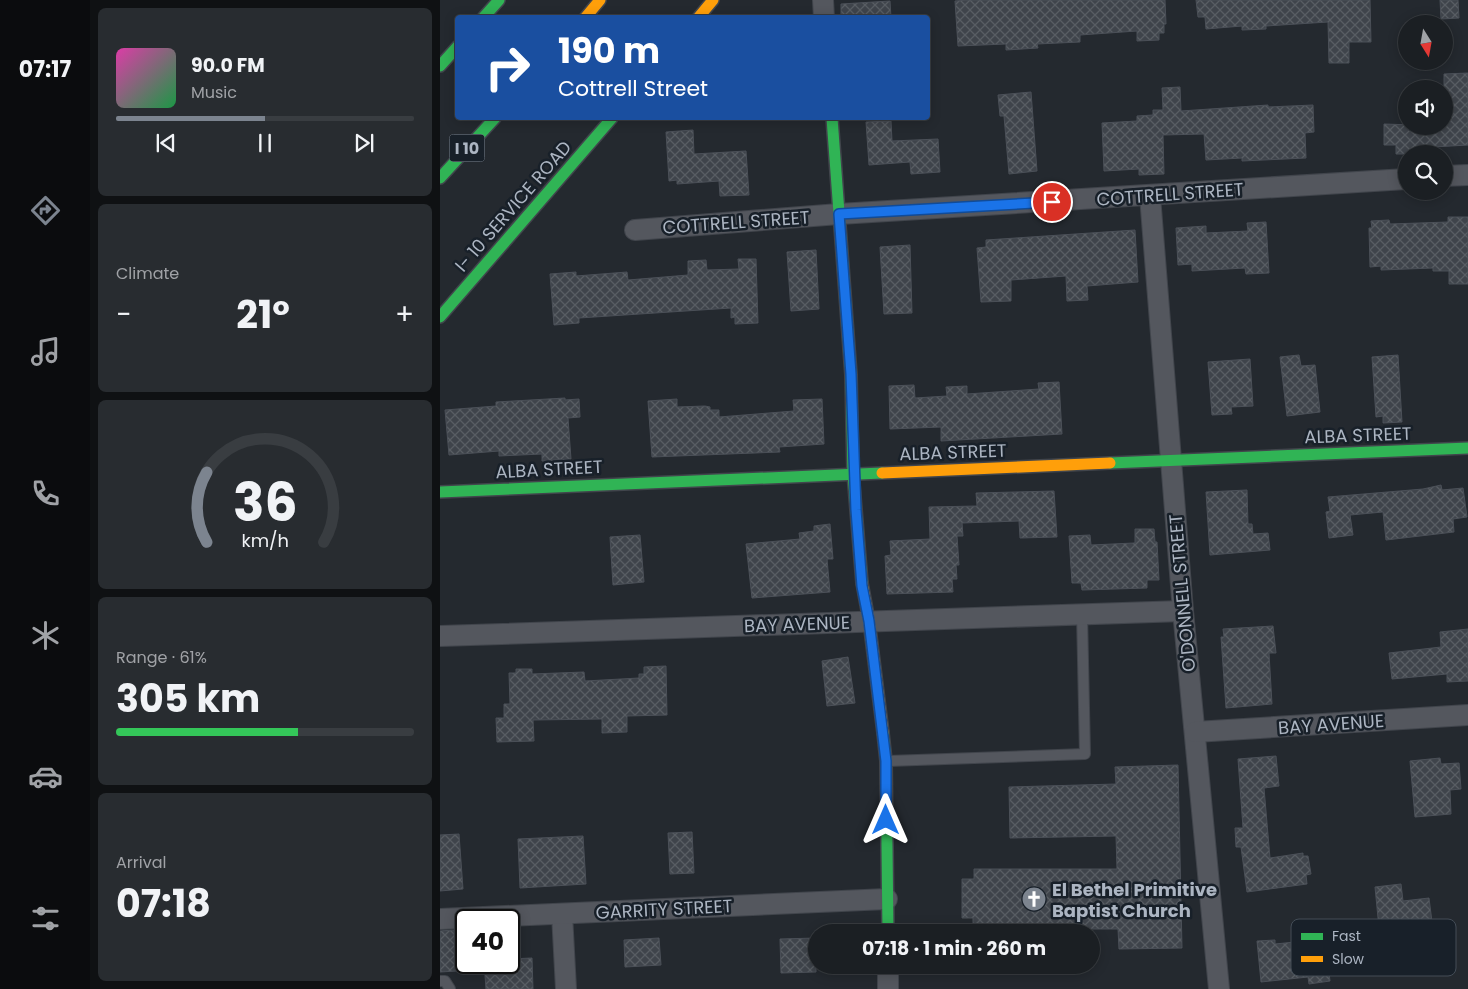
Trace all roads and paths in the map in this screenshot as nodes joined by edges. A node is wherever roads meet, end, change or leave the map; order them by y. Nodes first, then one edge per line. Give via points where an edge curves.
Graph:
1 (499, 0) edge
2 (600, 0) edge
3 (713, 0) edge
4 (823, 0) edge
5 (486, 15) edge
6 (588, 15) edge
7 (700, 15) edge
8 (824, 15) edge
9 (455, 49) edge
10 (440, 66) edge
11 (493, 120) edge
12 (610, 120) edge
13 (832, 120) edge
14 (1468, 174) edge
15 (1453, 175) edge
16 (440, 178) edge
17 (1398, 180) edge
18 (1150, 196) junction
19 (839, 214) junction
20 (635, 230) dead end
21 (440, 318) edge
22 (1468, 448) edge
23 (1170, 461) junction
24 (853, 473) junction
25 (440, 492) edge
26 (1184, 611) junction
27 (1082, 614) junction
28 (869, 621) junction
29 (440, 636) edge
30 (1468, 716) edge
31 (1195, 732) junction
32 (886, 761) junction
33 (887, 899) junction
34 (562, 914) junction
35 (440, 919) edge
36 (888, 924) edge
37 (888, 974) edge
38 (440, 981) edge
39 (450, 989) edge
40 (566, 989) edge
41 (888, 989) edge
42 (1219, 989) edge

1 - 5 main road
2 - 6 main road
3 - 7 main road
4 - 8 street
9 - 10 main road
11 - 16 main road, I 10
12 - 21 main road, I- 10 SERVICE ROAD
13 - 19 main road
14 - 15 street
17 - 18 street, COTTRELL STREET
18 - 19 street, COTTRELL STREET
18 - 23 street, O'DONNELL STREET
19 - 20 street, COTTRELL STREET
19 - 24 main road via 851,374
22 - 23 main road, ALBA STREET
23 - 24 main road, ALBA STREET
23 - 26 street, O'DONNELL STREET
24 - 25 main road, ALBA STREET
24 - 28 main road via 862,586
26 - 27 street, BAY AVENUE
26 - 31 street, O'DONNELL STREET
27 - 28 street, BAY AVENUE
27 - 32 lane via 1085,754
28 - 29 street, BAY AVENUE
28 - 32 main road
30 - 31 street, BAY AVENUE
31 - 42 street, O'DONNELL STREET
32 - 33 main road
33 - 34 street, GARRITY STREET
33 - 36 main road
34 - 35 street, GARRITY STREET
34 - 40 street
37 - 41 street
38 - 39 lane via 445,981

